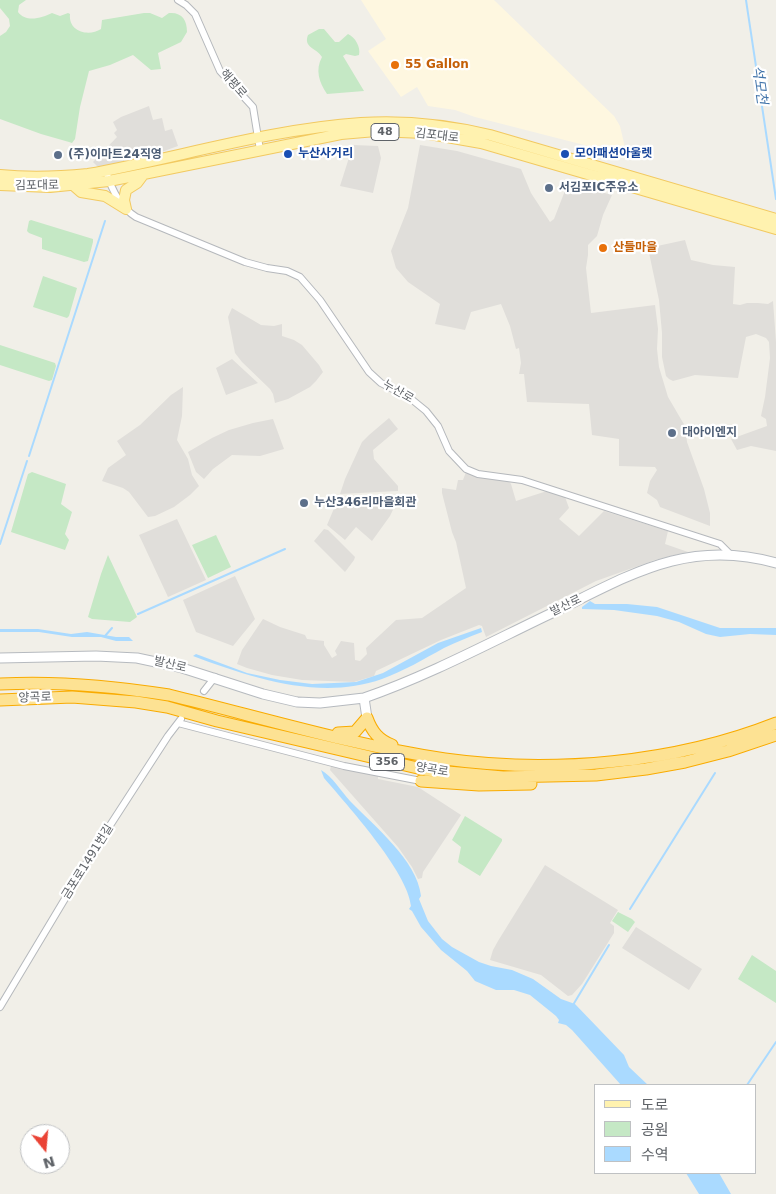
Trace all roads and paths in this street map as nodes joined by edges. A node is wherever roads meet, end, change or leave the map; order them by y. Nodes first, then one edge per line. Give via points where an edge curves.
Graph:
1 (178, 0) edge
2 (258, 139) junction
3 (219, 147) junction
4 (260, 150) junction
5 (222, 158) junction
6 (598, 166) junction
7 (106, 171) junction
8 (577, 171) junction
9 (0, 174) edge
10 (143, 175) junction
11 (109, 181) junction
12 (0, 185) edge
13 (73, 185) junction
14 (126, 209) junction
15 (776, 219) edge
16 (776, 229) edge
17 (730, 554) junction
18 (776, 563) edge
19 (0, 658) edge
20 (215, 677) junction
21 (4, 684) edge
22 (204, 691) dead end
23 (364, 698) junction
24 (0, 700) edge
25 (367, 718) junction
26 (776, 723) edge
27 (306, 730) junction
28 (776, 735) edge
29 (410, 753) junction
30 (596, 775) junction
31 (421, 781) joint
32 (0, 1007) edge

1 - 2 street, 해평로 via 195,14 220,71 253,107
2 - 3 main road, 김포대로 / 48
2 - 4 street, 해평로
2 - 6 main road, 김포대로 / 48 via 362,123 422,124 490,134
3 - 5 main road
3 - 7 main road, 김포대로 / 48
4 - 5 main road, 김포대로 / 48
4 - 8 main road, 김포대로 / 48 via 341,134 376,131 424,133 481,143
5 - 10 main road, 김포대로 / 48
6 - 8 main road via 594,171 583,168
6 - 15 main road, 김포대로 / 48
7 - 9 main road, 김포대로 / 48 via 63,177
7 - 11 street, 누산로
8 - 16 main road, 김포대로 / 48
10 - 11 main road, 김포대로 / 48
10 - 14 main road via 126,190
11 - 13 main road, 김포대로 / 48
11 - 14 street, 누산로
12 - 13 main road, 김포대로 / 48
13 - 14 main road via 81,192 105,196
14 - 17 street, 누산로 via 136,217 245,262 288,271 300,277 370,372 381,383 410,398 426,411 438,426 449,451 466,469 478,474 522,480 720,544
17 - 18 street, 발산로
17 - 23 street, 발산로 via 679,559 640,571 424,674
19 - 20 street, 발산로 via 138,658
20 - 22 street
20 - 23 street, 발산로 via 297,702
21 - 27 highway, 양곡로 / 356 via 71,684 136,690
23 - 25 street
24 - 30 highway, 양곡로 / 356 via 72,697 136,702 443,773 503,777
25 - 27 highway via 360,729 350,734
25 - 29 highway via 370,727 384,742
26 - 29 highway, 양곡로 / 356 via 685,749 586,764 502,764
27 - 29 highway, 양곡로 / 356
28 - 30 highway, 양곡로 / 356 via 685,762
30 - 31 highway via 515,785
31 - 32 street, 금포로1491번길 via 344,766 179,721 96,847

